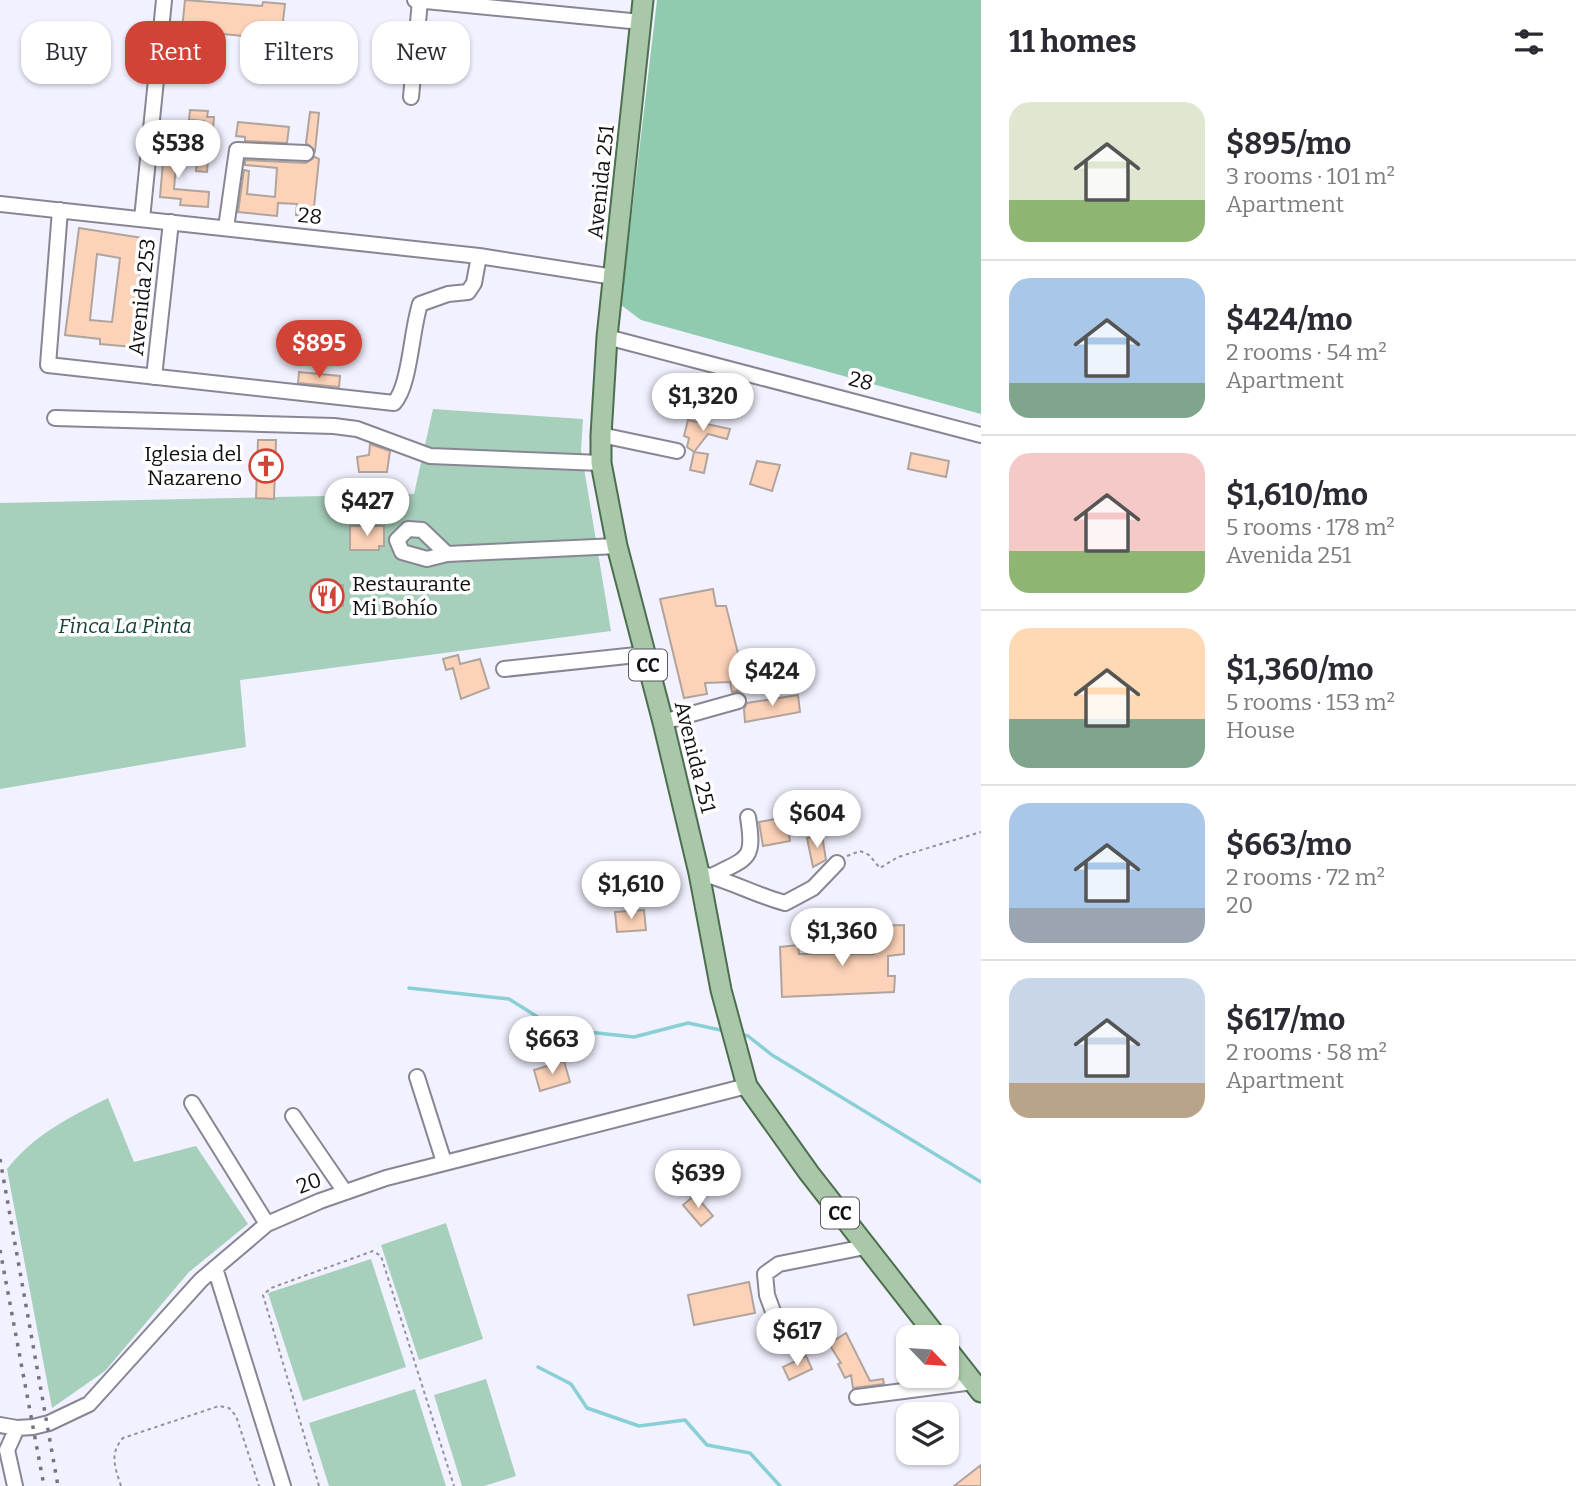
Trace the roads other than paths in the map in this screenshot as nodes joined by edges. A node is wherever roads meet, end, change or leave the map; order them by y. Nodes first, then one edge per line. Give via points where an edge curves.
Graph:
1 (164, 0) edge
2 (415, 0) edge
3 (643, 0) edge
4 (420, 1) edge
5 (640, 22) junction
6 (411, 97) dead end
7 (306, 153) dead end
8 (0, 204) edge
9 (60, 210) junction
10 (142, 219) junction
11 (171, 222) junction
12 (226, 228) junction
13 (479, 256) junction
14 (614, 277) junction
15 (607, 337) junction
16 (154, 377) junction
17 (55, 418) dead end
18 (601, 435) junction
19 (981, 435) edge
20 (677, 451) dead end
21 (601, 463) junction
22 (617, 546) junction
23 (447, 554) dead end
24 (646, 654) junction
25 (504, 669) dead end
26 (738, 701) dead end
27 (663, 722) junction
28 (748, 817) dead end
29 (838, 863) road end
30 (706, 874) junction
31 (417, 1077) dead end
32 (747, 1086) junction
33 (192, 1103) dead end
34 (293, 1116) dead end
35 (444, 1162) junction
36 (345, 1192) junction
37 (267, 1224) junction
38 (865, 1247) junction
39 (215, 1268) junction
40 (927, 1325) edge
41 (783, 1339) dead end
42 (959, 1364) edge
43 (977, 1387) edge
44 (857, 1397) dead end
45 (0, 1425) edge
46 (17, 1428) junction
47 (15, 1486) edge
48 (283, 1486) edge

1 - 10 street, Avenida 253
2 - 4 street
3 - 5 main road, Avenida 251 / CC
4 - 5 street
4 - 6 street
5 - 14 main road, Avenida 251 / CC
7 - 12 street via 237,149
8 - 9 street, 28
9 - 10 street, 28
9 - 16 street via 48,365
10 - 11 street, 28
11 - 12 street, 28
11 - 16 street, Avenida 253
12 - 13 street, 28
13 - 14 street, 28
13 - 16 street via 468,292 420,304 403,393 394,403
14 - 15 main road, Avenida 251 / CC
15 - 18 main road, Avenida 251 / CC
15 - 19 street, 28
17 - 21 street via 334,426 357,429 430,456
18 - 20 street
18 - 21 main road, Avenida 251 / CC
21 - 22 main road, Avenida 251 / CC
22 - 23 street
22 - 24 main road, Avenida 251 / CC
24 - 25 street
24 - 27 main road, Avenida 251 / CC
26 - 27 street
27 - 30 main road, Avenida 251 / CC
28 - 30 street via 753,845 747,858
29 - 30 street via 813,888 785,903
30 - 32 main road, Avenida 251 / CC via 722,990
31 - 35 street
32 - 35 street, 20
32 - 38 main road, Avenida 251 / CC
33 - 37 street
34 - 36 street
35 - 36 street, 20
36 - 37 street, 20
37 - 39 street, 20
38 - 40 main road, Avenida 251 / CC
38 - 41 street via 779,1264 765,1273 767,1296
39 - 46 street, 20 via 89,1404 49,1423
39 - 48 street
42 - 43 main road
43 - 44 street
45 - 46 street
46 - 47 street via 7,1450

